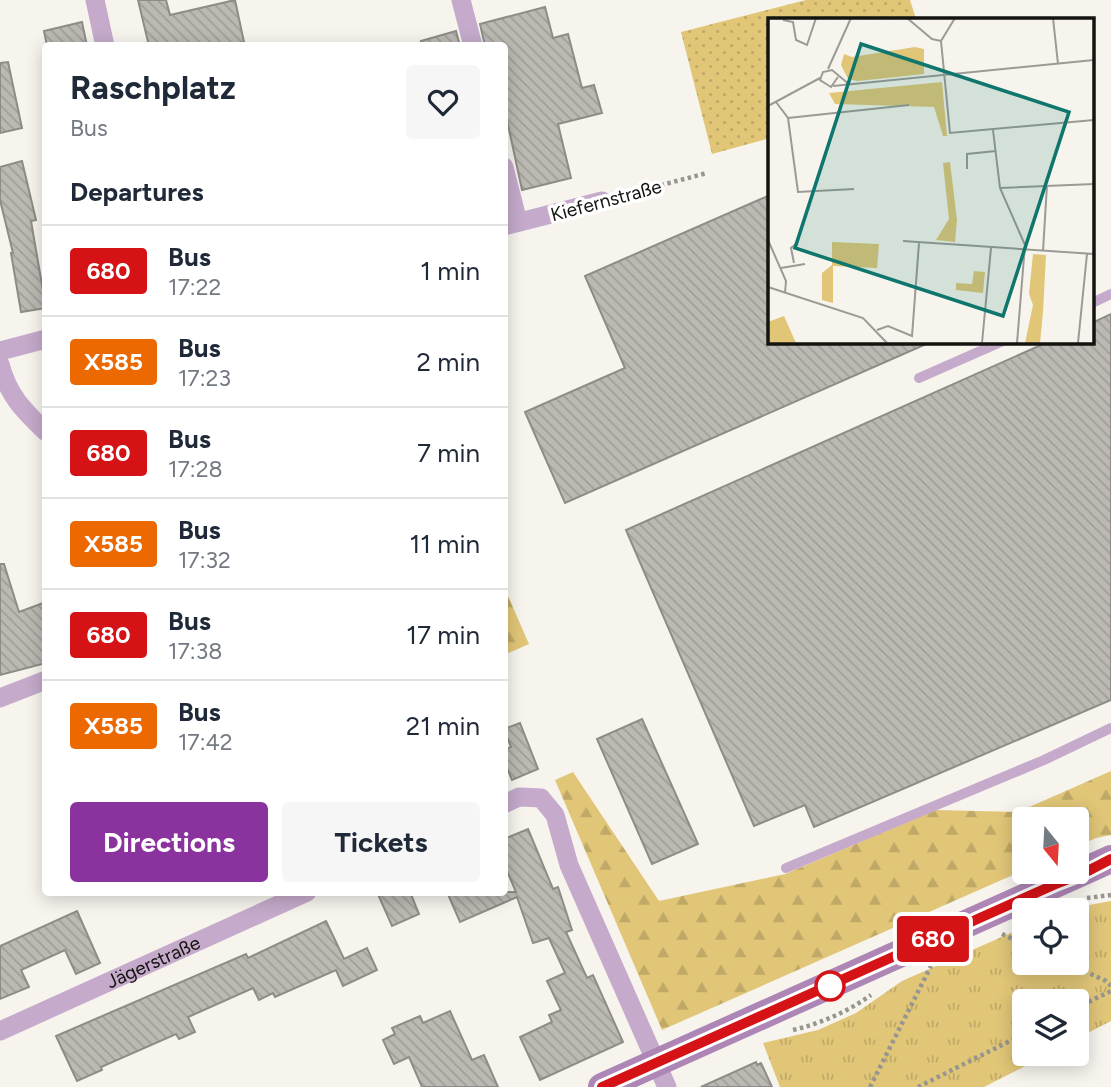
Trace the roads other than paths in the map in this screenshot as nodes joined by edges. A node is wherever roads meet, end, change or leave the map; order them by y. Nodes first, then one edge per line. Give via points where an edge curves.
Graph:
1 (95, 0) edge
2 (461, 0) edge
3 (105, 42) edge
4 (472, 42) edge
5 (508, 200) edge
6 (602, 201) road end
7 (511, 224) edge
8 (1111, 294) edge
9 (1094, 302) edge
10 (42, 340) edge
11 (998, 343) edge
12 (0, 351) edge
13 (0, 364) edge
14 (919, 378) dead end
15 (42, 428) edge
16 (42, 682) edge
17 (0, 698) edge
18 (1111, 728) edge
19 (508, 802) edge
20 (1111, 859) edge
21 (786, 868) dead end
22 (1097, 873) edge
23 (298, 896) edge
24 (0, 1031) edge
25 (662, 1075) edge
26 (602, 1087) edge

1 - 3 street
2 - 4 street
5 - 7 street
6 - 7 street, Kiefernstraße
8 - 9 lane
10 - 12 street
11 - 14 lane
13 - 15 street via 17,403
16 - 17 street
18 - 21 lane
19 - 25 street via 519,797 541,798 555,815 569,865
20 - 22 street
22 - 25 street via 1058,883
23 - 24 street, Jägerstraße
25 - 26 street

